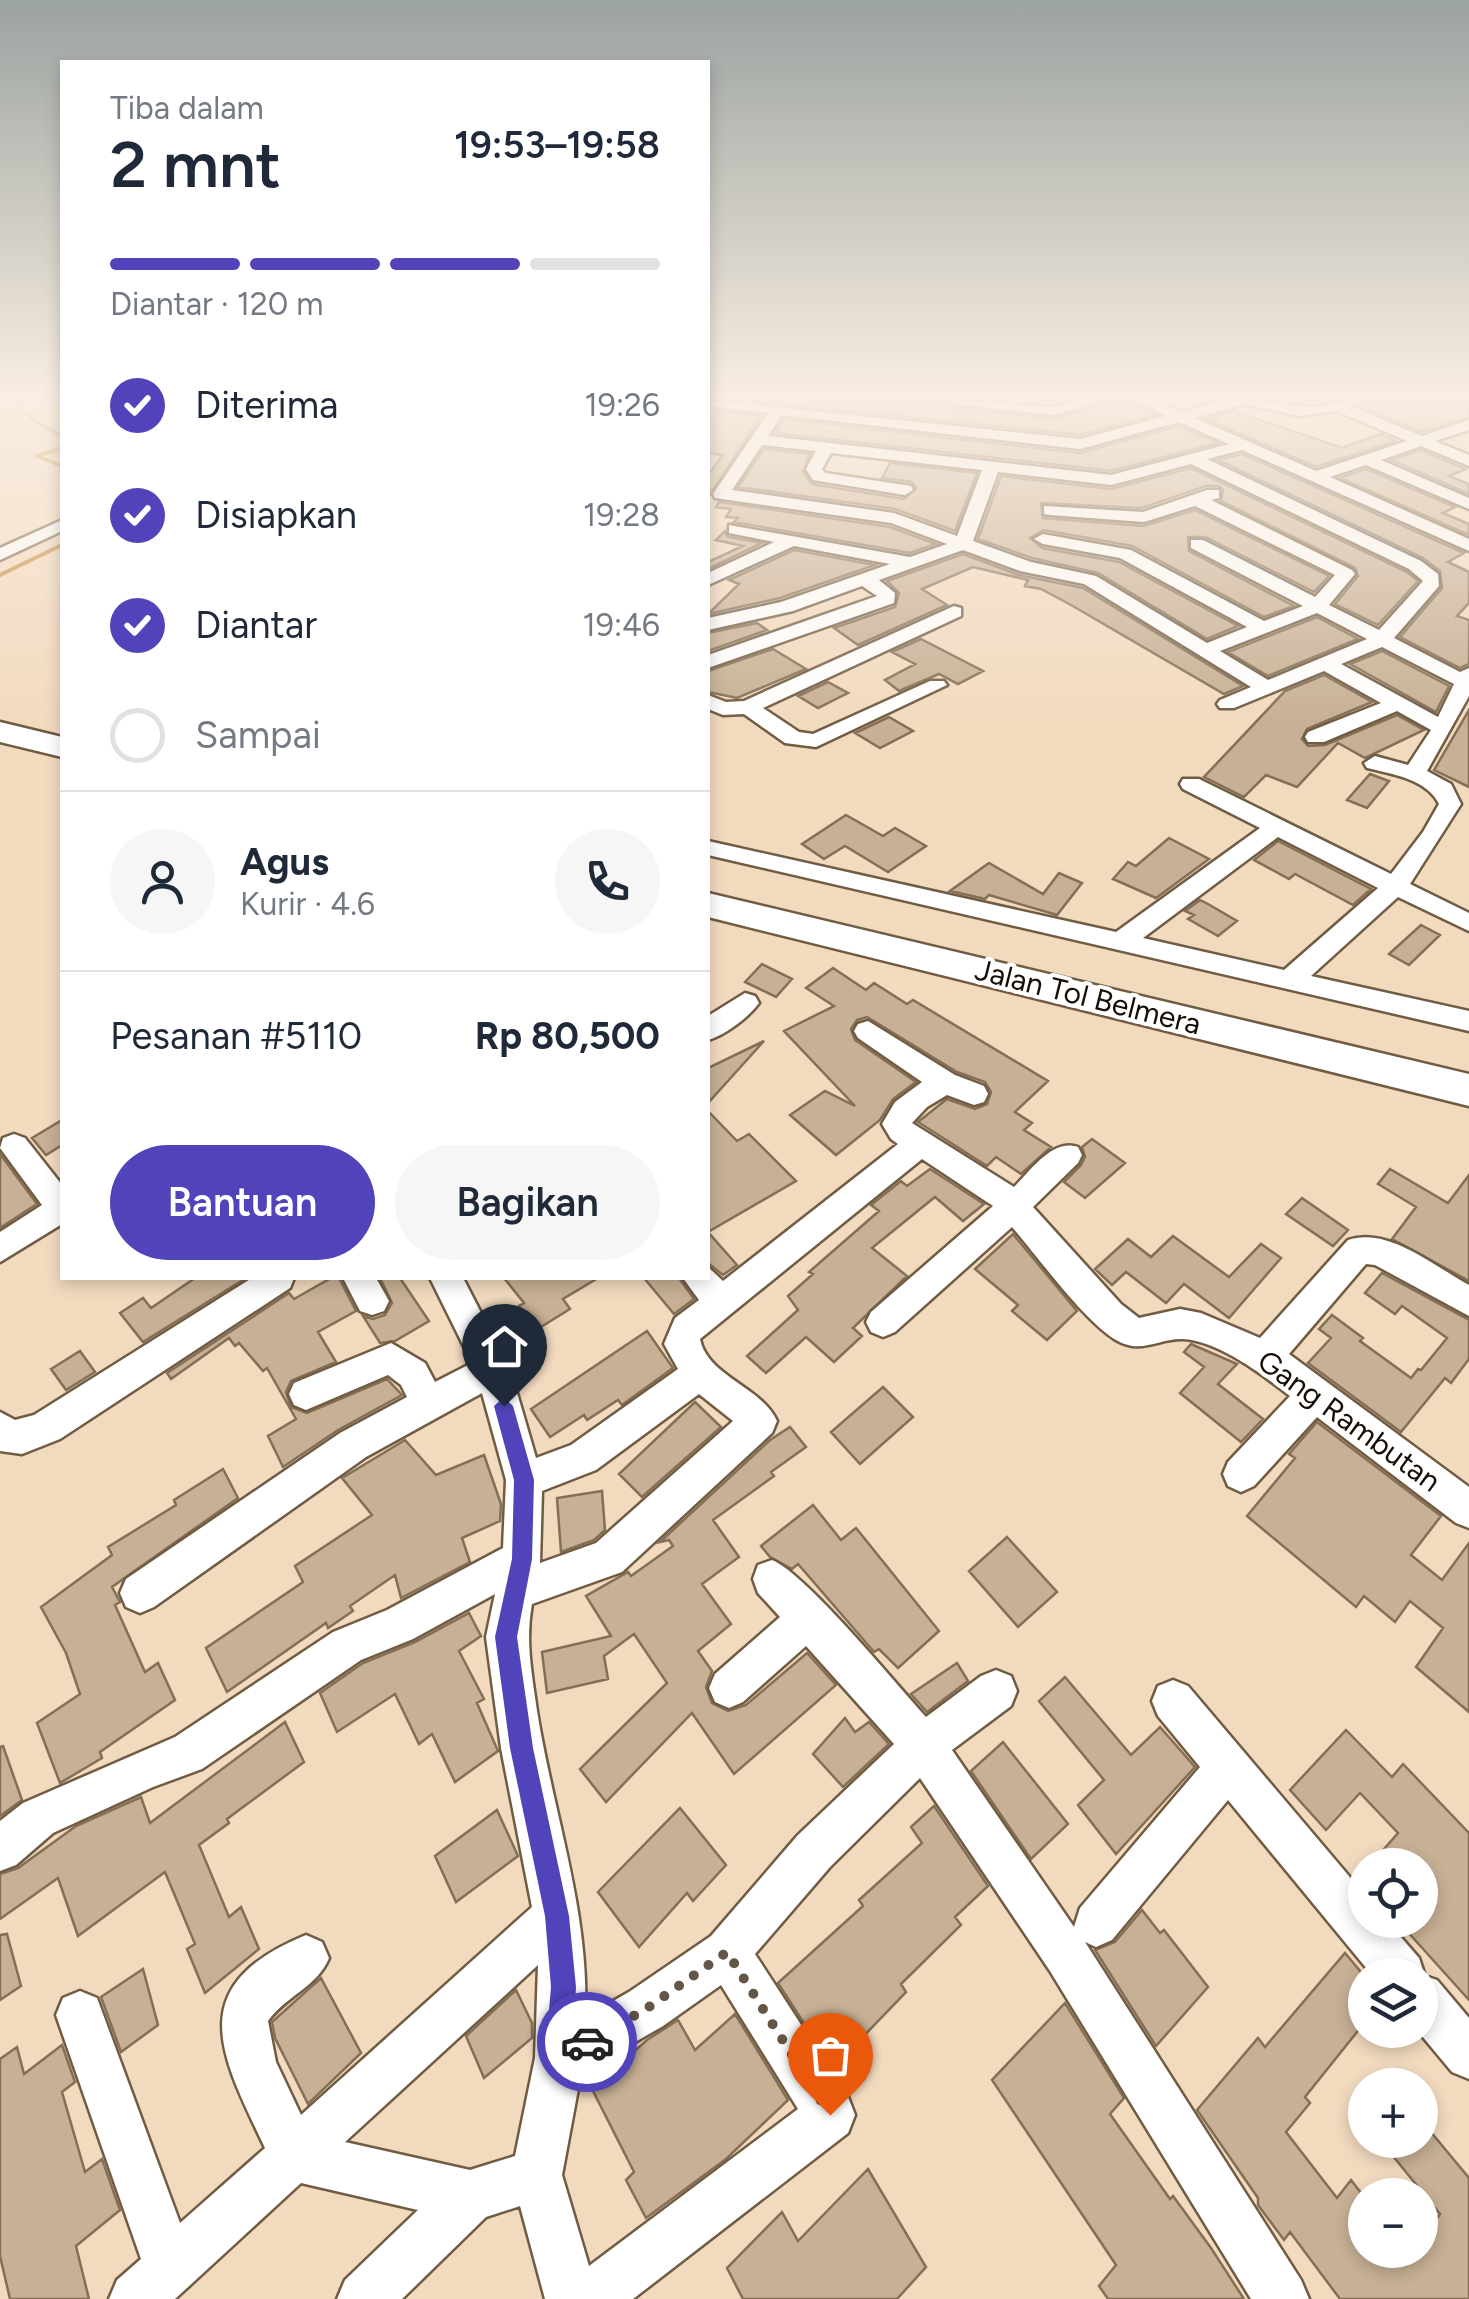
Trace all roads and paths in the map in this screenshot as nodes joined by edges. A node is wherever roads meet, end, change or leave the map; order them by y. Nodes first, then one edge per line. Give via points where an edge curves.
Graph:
1 (816, 507) edge
2 (898, 507) edge
3 (977, 507) edge
4 (1174, 507) edge
5 (1197, 507) edge
6 (1297, 507) edge
7 (1383, 507) edge
8 (1050, 510) joint
9 (1402, 516) junction
10 (894, 518) junction
11 (60, 526) edge
12 (735, 528) dead end
13 (1354, 534) junction
14 (1043, 539) junction
15 (794, 540) junction
16 (963, 544) junction
17 (1197, 544) junction
18 (1469, 546) edge
19 (1304, 554) junction
20 (0, 555) edge
21 (916, 564) junction
22 (1036, 569) junction
23 (710, 579) edge
24 (867, 581) junction
25 (1316, 607) junction
26 (954, 612) dead end
27 (710, 624) edge
28 (1263, 628) junction
29 (1380, 641) junction
30 (1205, 650) junction
31 (710, 661) edge
32 (1326, 664) junction
33 (1466, 677) edge
34 (937, 685) dead end
35 (1268, 689) junction
36 (710, 702) edge
37 (1398, 703) junction
38 (1227, 704) dead end
39 (748, 706) junction
40 (0, 711) edge
41 (60, 726) edge
42 (1443, 728) junction
43 (0, 732) edge
44 (1316, 737) dead end
45 (60, 747) edge
46 (1375, 763) dead end
47 (1414, 773) junction
48 (1190, 784) dead end
49 (1460, 807) edge
50 (1275, 828) junction
51 (710, 848) edge
52 (710, 880) edge
53 (1398, 886) junction
54 (710, 904) edge
55 (1469, 922) edge
56 (1119, 943) junction
57 (1287, 982) junction
58 (744, 1003) dead end
59 (1469, 1021) edge
60 (710, 1028) edge
61 (868, 1031) dead end
62 (1469, 1061) edge
63 (945, 1082) junction
64 (1469, 1090) edge
65 (974, 1094) dead end
66 (918, 1145) junction
67 (14, 1146) dead end
68 (1067, 1155) dead end
69 (1014, 1204) junction
70 (60, 1205) edge
71 (60, 1209) edge
72 (0, 1249) edge
73 (275, 1280) edge
74 (447, 1280) edge
75 (710, 1289) edge
76 (1469, 1302) edge
77 (883, 1322) dead end
78 (1265, 1356) junction
79 (493, 1369) junction
80 (700, 1373) junction
81 (1317, 1392) junction
82 (306, 1394) dead end
83 (428, 1404) junction
84 (0, 1429) edge
85 (1242, 1474) dead end
86 (524, 1480) junction
87 (1469, 1510) edge
88 (518, 1575) junction
89 (772, 1579) dead end
90 (140, 1593) dead end
91 (809, 1617) junction
92 (730, 1688) dead end
93 (996, 1691) dead end
94 (1173, 1701) dead end
95 (924, 1745) junction
96 (1228, 1766) junction
97 (0, 1849) edge
98 (557, 1916) junction
99 (1096, 1924) dead end
100 (727, 1952) junction
101 (306, 1958) dead end
102 (1388, 1958) edge
103 (80, 2015) dead end
104 (1438, 2018) edge
105 (1469, 2055) edge
106 (558, 2058) junction
107 (294, 2156) junction
108 (537, 2175) junction
109 (470, 2196) junction
110 (154, 2284) edge
111 (364, 2299) edge
112 (572, 2299) edge
113 (590, 2299) edge
114 (1282, 2299) edge

1 - 10 street
2 - 10 street
3 - 16 street
4 - 8 street via 1144,517
5 - 17 street
6 - 13 street
7 - 9 street
8 - 14 street
9 - 13 street
9 - 18 street
10 - 16 street
11 - 20 street
12 - 15 street
13 - 19 street
13 - 29 street via 1431,577 1429,588
14 - 17 street via 1102,548
14 - 22 street
15 - 21 street
15 - 23 street
16 - 21 street
16 - 22 street
17 - 19 street
17 - 25 street
17 - 28 street
19 - 25 street via 1346,574
21 - 24 street
22 - 30 street via 1101,585
24 - 27 street
24 - 31 street via 887,599
25 - 28 street
25 - 29 street
26 - 39 street
28 - 30 street
29 - 32 street
29 - 33 street
30 - 35 street
32 - 35 street
32 - 37 street
33 - 42 street
34 - 39 street via 816,741 793,738
35 - 38 street
36 - 39 street via 723,710
37 - 42 street
37 - 44 street
40 - 41 highway
42 - 47 street
43 - 45 highway
46 - 47 street
47 - 49 street
48 - 50 street
49 - 53 street
50 - 53 street
50 - 56 street
51 - 56 street
52 - 62 highway, Jalan Tol Belmera
53 - 55 street
53 - 57 street
54 - 64 highway, Jalan Tol Belmera
56 - 57 street
57 - 59 street
58 - 60 street
61 - 63 street
63 - 65 street
63 - 66 street via 902,1112 897,1124
66 - 69 street, Gang Rambutan
66 - 75 street
67 - 70 street
68 - 69 street
69 - 77 street
69 - 78 street, Gang Rambutan via 1130,1330 1190,1325
71 - 72 street
73 - 84 street via 47,1426 22,1437
74 - 79 street
75 - 80 street via 681,1341
76 - 78 street via 1380,1252 1359,1250
78 - 81 street, Gang Rambutan
79 - 83 street
79 - 86 street
80 - 86 street via 583,1458
80 - 88 street via 758,1422 608,1558
81 - 85 street
81 - 87 street, Gang Rambutan
82 - 83 street via 390,1358 412,1374
83 - 90 street via 352,1445
86 - 88 street
88 - 97 street via 347,1646 187,1754 38,1818
88 - 98 street via 506,1637
89 - 91 street
91 - 92 street
91 - 95 street
93 - 95 street
94 - 96 street
95 - 100 street via 814,1851
95 - 114 street via 1066,1954
96 - 99 street
96 - 102 street
98 - 106 street via 564,1987
98 - 107 street
100 - 106 street via 646,2009
100 - 113 street via 830,2115
101 - 107 street via 266,1987 243,2019 244,2040
103 - 110 street
104 - 105 street
106 - 108 street
107 - 109 street
107 - 110 street
108 - 109 street
108 - 112 street
109 - 111 street

